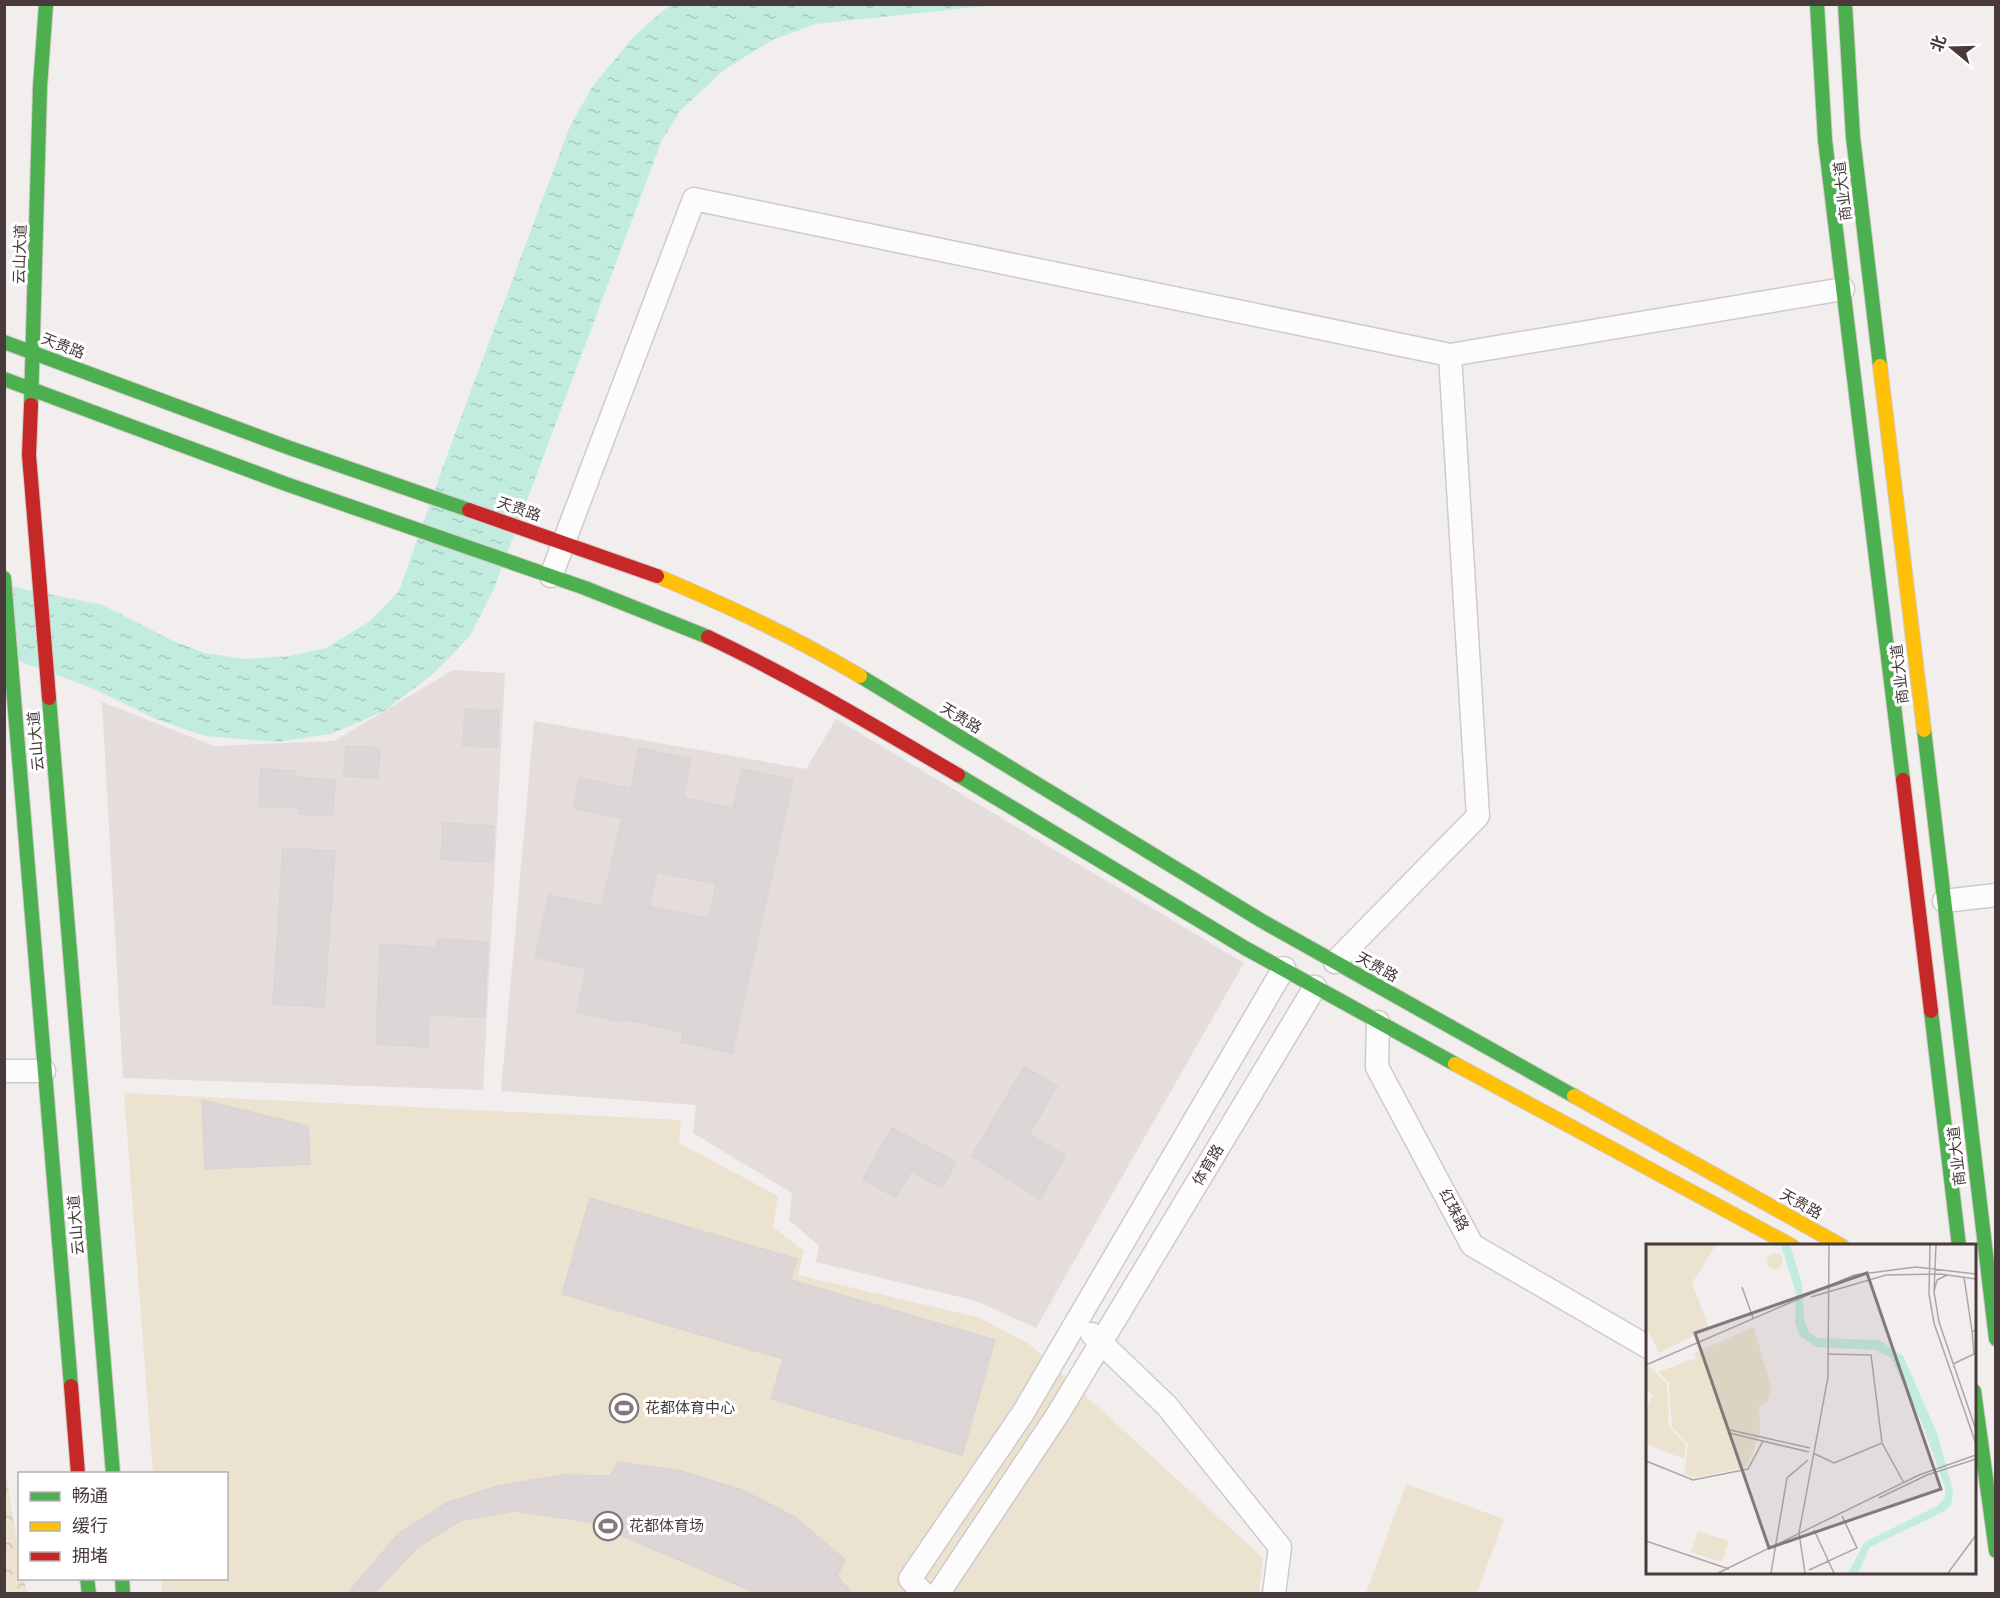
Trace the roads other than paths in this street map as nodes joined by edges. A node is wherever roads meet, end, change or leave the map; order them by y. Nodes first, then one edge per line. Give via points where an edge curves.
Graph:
1 (46, 4) edge
2 (1817, 4) edge
3 (1845, 4) edge
4 (1843, 289) junction
5 (4, 342) edge
6 (33, 352) junction
7 (1450, 354) junction
8 (4, 379) edge
9 (32, 388) junction
10 (563, 542) junction
11 (551, 576) junction
12 (4, 578) edge
13 (1995, 895) edge
14 (1944, 901) junction
15 (1335, 962) junction
16 (1284, 968) junction
17 (1315, 987) junction
18 (1378, 1022) junction
19 (4, 1071) edge
20 (44, 1071) junction
21 (1986, 1173) edge
22 (1956, 1215) junction
23 (1790, 1244) edge
24 (1840, 1244) edge
25 (1949, 1244) edge
26 (1959, 1244) edge
27 (1991, 1319) edge
28 (1077, 1321) junction
29 (1995, 1339) edge
30 (1980, 1340) dead end
31 (1101, 1343) junction
32 (1995, 1345) edge
33 (1646, 1346) edge
34 (1976, 1406) edge
35 (78, 1472) edge
36 (113, 1472) edge
37 (1976, 1549) edge
38 (1995, 1551) edge
39 (1995, 1558) edge
40 (924, 1593) edge
41 (938, 1593) edge
42 (1274, 1593) edge

1 - 6 main road, 云山大道
2 - 4 main road, 商业大道 via 1820,78
3 - 14 main road, 商业大道 via 1853,137
4 - 7 street
4 - 22 main road, 商业大道
5 - 6 main road, 天贵路
6 - 9 main road, 云山大道
6 - 10 main road, 天贵路 via 287,447
7 - 10 street via 694,199
7 - 15 street via 1478,816
8 - 9 main road
9 - 11 main road via 286,484
9 - 36 main road, 云山大道 via 29,455
10 - 11 street
10 - 15 main road, 天贵路 via 708,597 826,656
11 - 16 main road via 695,631 805,686
12 - 20 main road, 云山大道
13 - 14 street
14 - 21 main road, 商业大道
15 - 24 main road, 天贵路
16 - 17 main road
16 - 28 street
17 - 18 main road
17 - 31 street, 体育路
18 - 23 main road
18 - 33 street, 红珠路 via 1377,1067 1472,1245
19 - 20 street
20 - 35 main road, 云山大道
21 - 27 main road, 商业大道
22 - 25 main road
22 - 26 main road, 商业大道
27 - 29 main road, 商业大道
28 - 31 street
28 - 40 street via 1023,1413 910,1580
30 - 32 main road
31 - 41 street, 体育路
31 - 42 street via 1167,1406 1280,1546
34 - 38 main road
37 - 39 street

